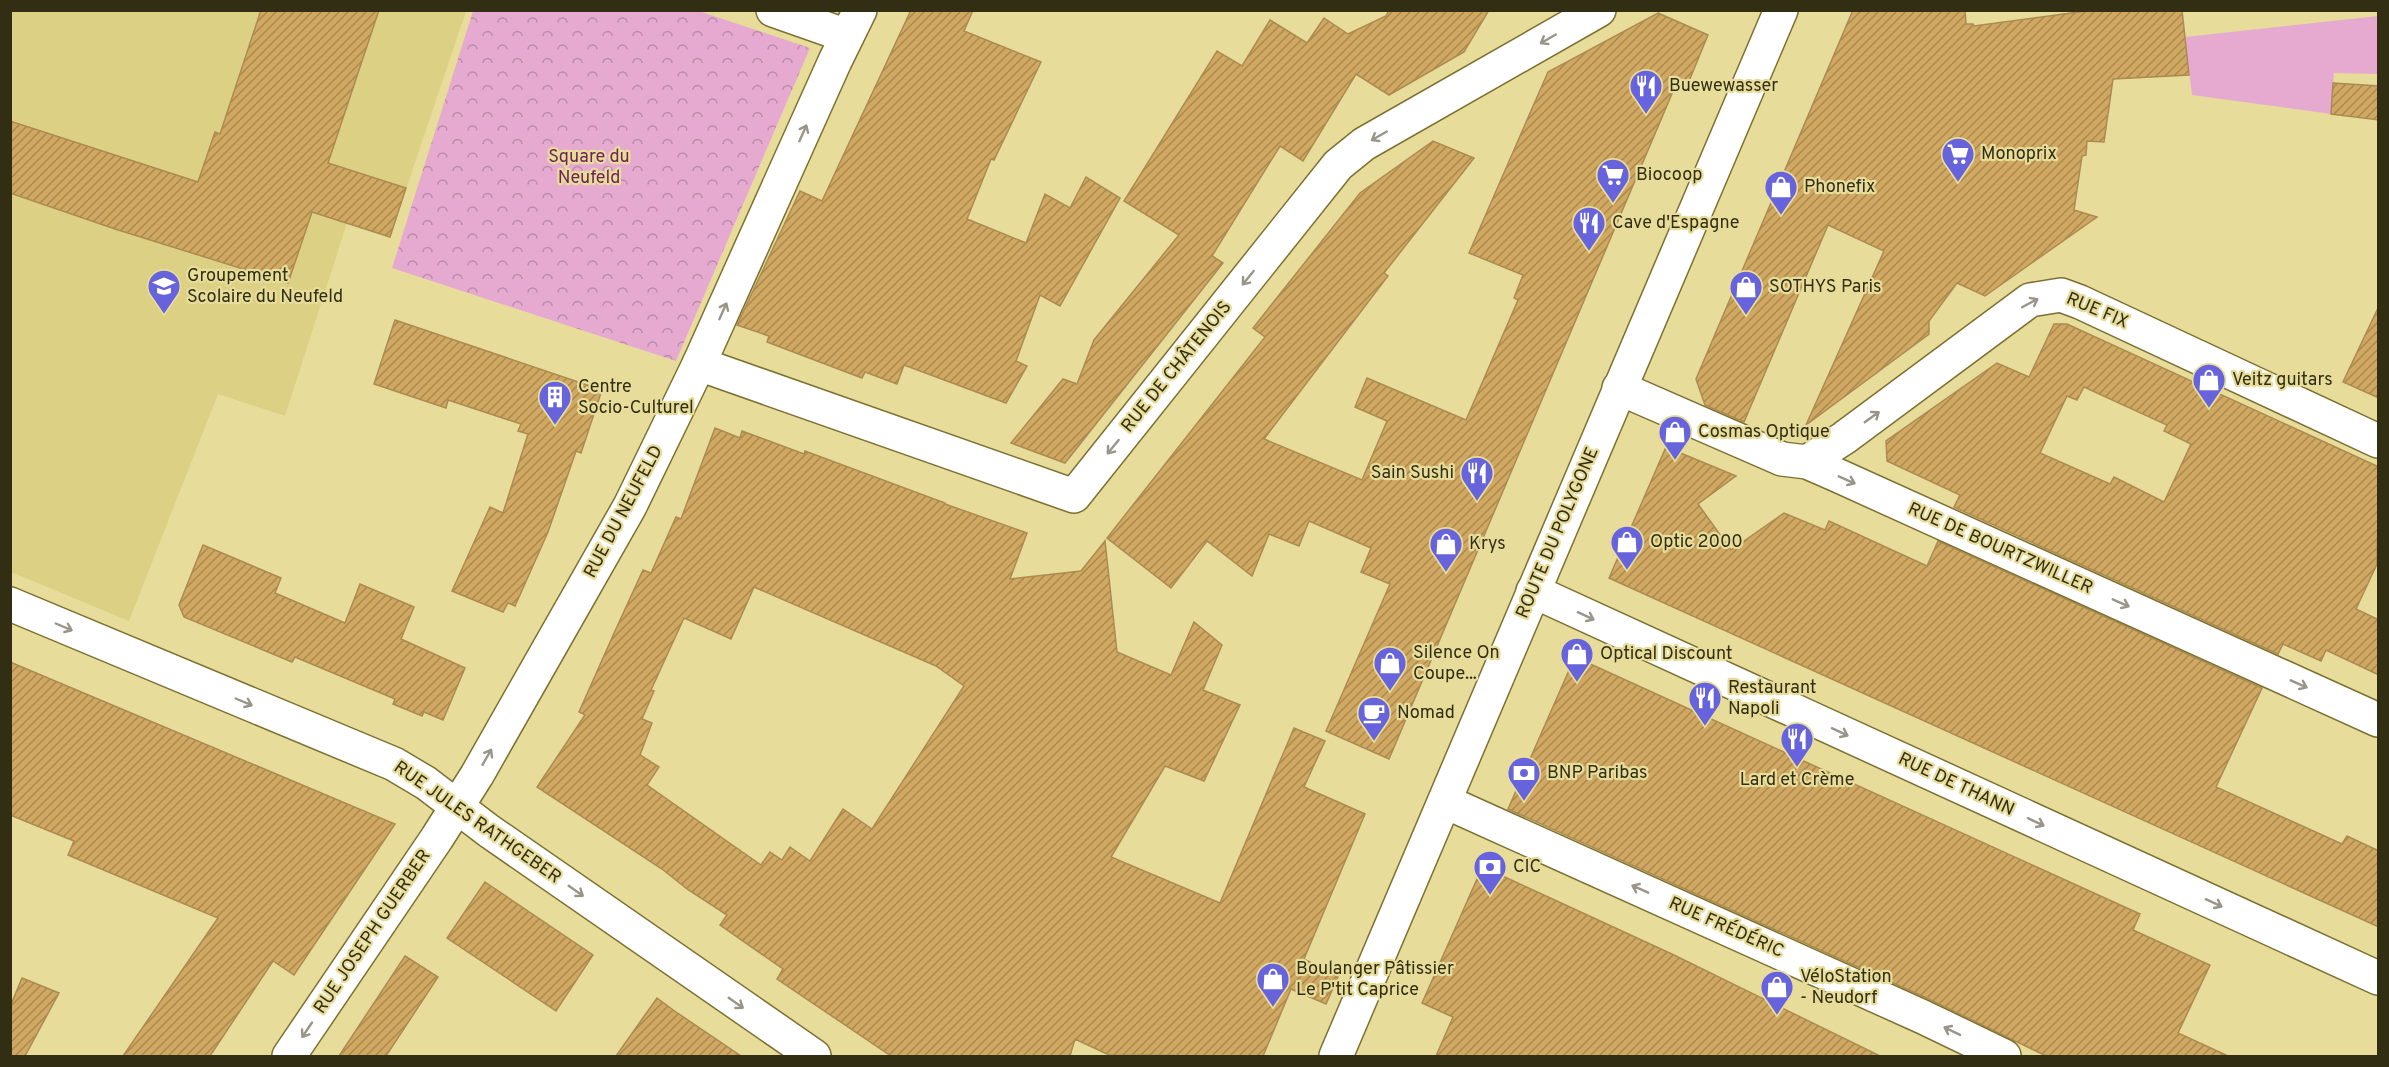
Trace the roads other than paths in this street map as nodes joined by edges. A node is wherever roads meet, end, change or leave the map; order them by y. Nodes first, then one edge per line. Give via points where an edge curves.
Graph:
1 (773, 10) edge
2 (1599, 10) edge
3 (1781, 10) edge
4 (854, 23) edge
5 (699, 364) junction
6 (1619, 388) junction
7 (2379, 441) edge
8 (1806, 462) junction
9 (1533, 591) junction
10 (10, 604) edge
11 (2379, 720) edge
12 (1446, 802) junction
13 (457, 807) junction
14 (2379, 978) edge
15 (289, 1056) edge
16 (813, 1056) edge
17 (1336, 1056) edge
18 (2004, 1056) edge

1 - 4 street
2 -> 5 street, RUE DE CHÂTENOIS via 1364,144 1338,165 1074,496
3 - 6 street, ROUTE DU POLYGONE
5 -> 4 street, RUE DU NEUFELD
13 -> 5 street, RUE DU NEUFELD via 630,506
6 - 8 street, RUE DE BOURTZWILLER via 1782,459
6 - 9 street, ROUTE DU POLYGONE
8 -> 7 street, RUE FIX via 2030,300 2061,295
8 -> 11 street, RUE DE BOURTZWILLER
9 - 12 street, ROUTE DU POLYGONE
9 -> 14 street, RUE DE THANN
10 -> 13 street, RUE JULES RATHGEBER via 394,764
12 - 17 street, ROUTE DU POLYGONE
18 -> 12 street, RUE FRÉDÉRIC
13 -> 15 street, RUE JOSEPH GUERBER
13 -> 16 street, RUE JULES RATHGEBER

